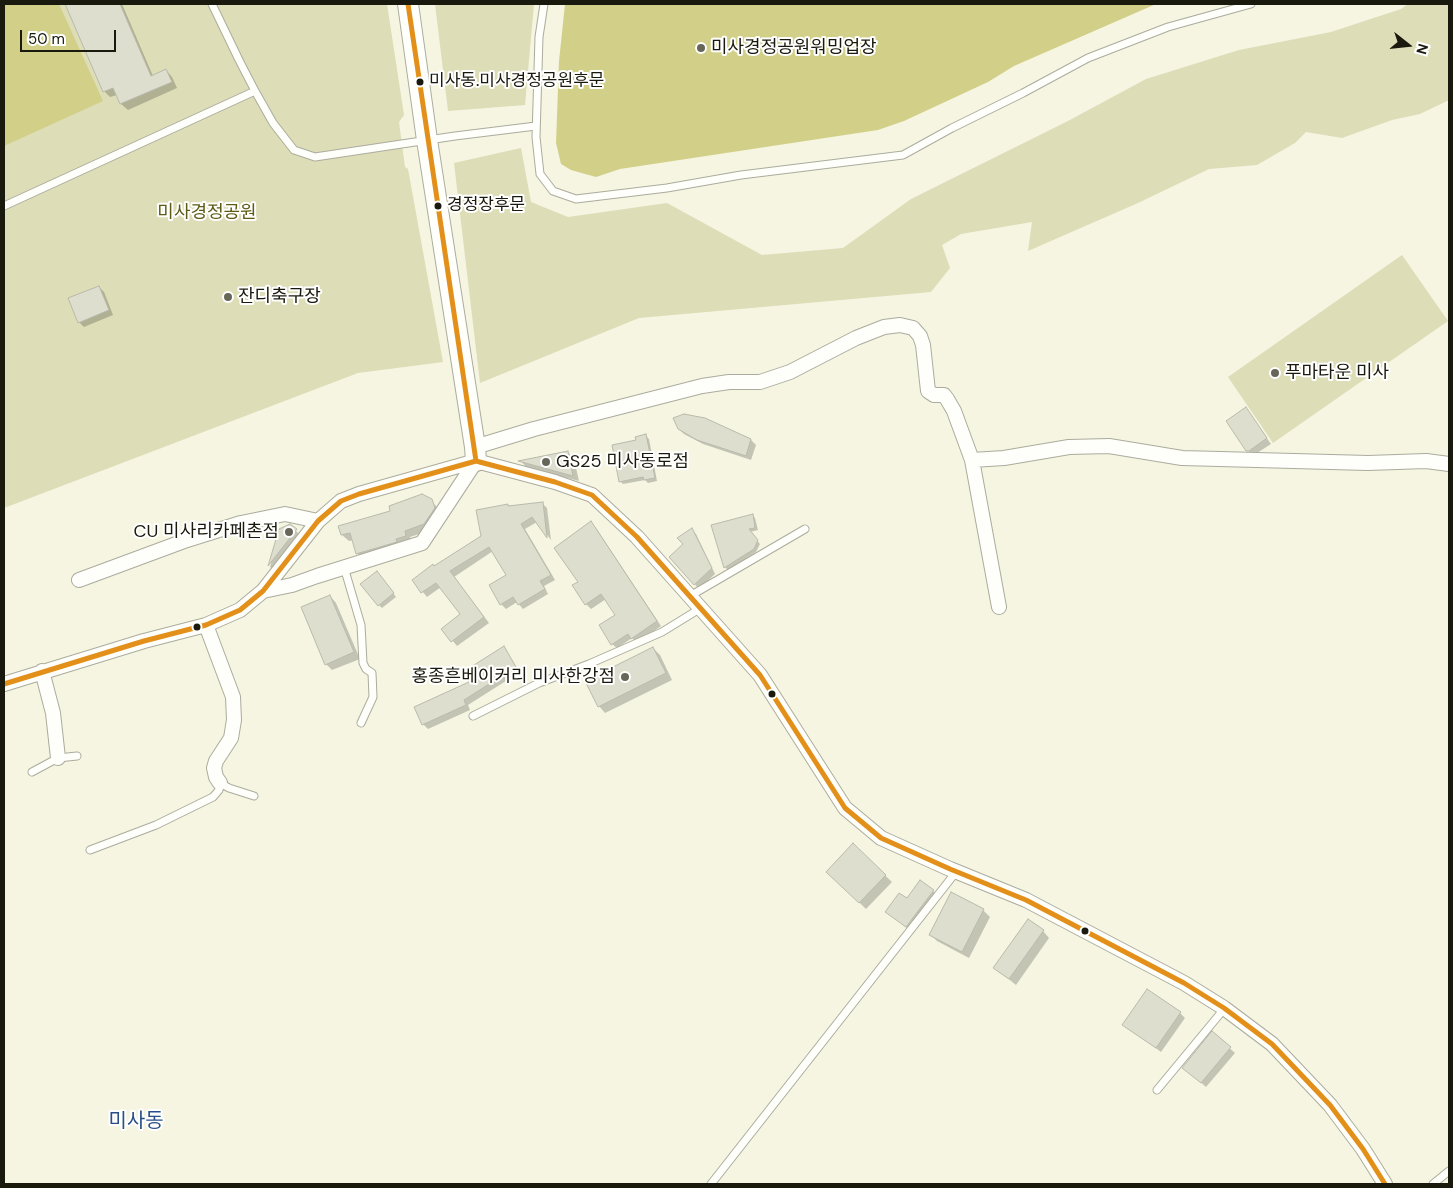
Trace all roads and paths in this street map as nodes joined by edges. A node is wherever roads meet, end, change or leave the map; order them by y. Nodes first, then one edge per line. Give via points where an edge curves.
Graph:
1 (212, 4) edge
2 (408, 4) edge
3 (544, 4) edge
4 (1251, 4) edge
5 (255, 91) junction
6 (536, 126) junction
7 (427, 140) junction
8 (4, 206) edge
9 (476, 454) junction
10 (972, 460) junction
11 (1449, 464) edge
12 (318, 521) junction
13 (805, 529) dead end
14 (344, 567) junction
15 (79, 580) dead end
16 (263, 591) junction
17 (690, 596) junction
18 (701, 608) junction
19 (999, 608) dead end
20 (206, 625) junction
21 (42, 671) junction
22 (4, 684) edge
23 (473, 716) dead end
24 (361, 723) dead end
25 (76, 756) dead end
26 (58, 758) junction
27 (32, 772) dead end
28 (220, 783) junction
29 (254, 796) dead end
30 (90, 850) dead end
31 (956, 872) junction
32 (1224, 1008) junction
33 (1157, 1090) dead end
34 (1449, 1171) edge
35 (711, 1184) edge
36 (1385, 1184) edge
37 (1433, 1184) edge

1 - 5 lane
2 - 7 street
3 - 6 lane via 539,37
4 - 6 lane via 1168,28 1088,58 903,155 576,200 553,192 540,174
5 - 7 lane via 273,123 294,150 315,158
5 - 8 lane
6 - 7 lane
7 - 9 street
9 - 10 street via 534,429 702,386 760,382 790,372 856,338 884,327 900,325 913,328 920,336 928,391 944,395 947,399
9 - 12 street via 341,501
9 - 14 street via 422,543
9 - 17 street via 592,495 637,537
10 - 11 street via 1069,447 1109,446 1182,458
10 - 19 street
12 - 15 street via 285,514 241,522
12 - 16 street
13 - 17 lane
14 - 16 street
14 - 24 lane via 361,626 363,663 372,673 372,697
16 - 20 street via 240,610
17 - 18 street
18 - 23 lane via 662,632 539,683
18 - 31 street via 760,675 845,808 882,838
20 - 21 street
20 - 28 street via 233,697 231,738 214,768
21 - 22 street
21 - 26 street via 53,713
25 - 26 lane
26 - 27 lane
28 - 29 lane
28 - 30 lane via 213,797 156,825
31 - 32 street via 1026,900 1184,983
31 - 35 lane
32 - 33 lane
32 - 36 street via 1272,1044 1330,1105
34 - 37 lane

